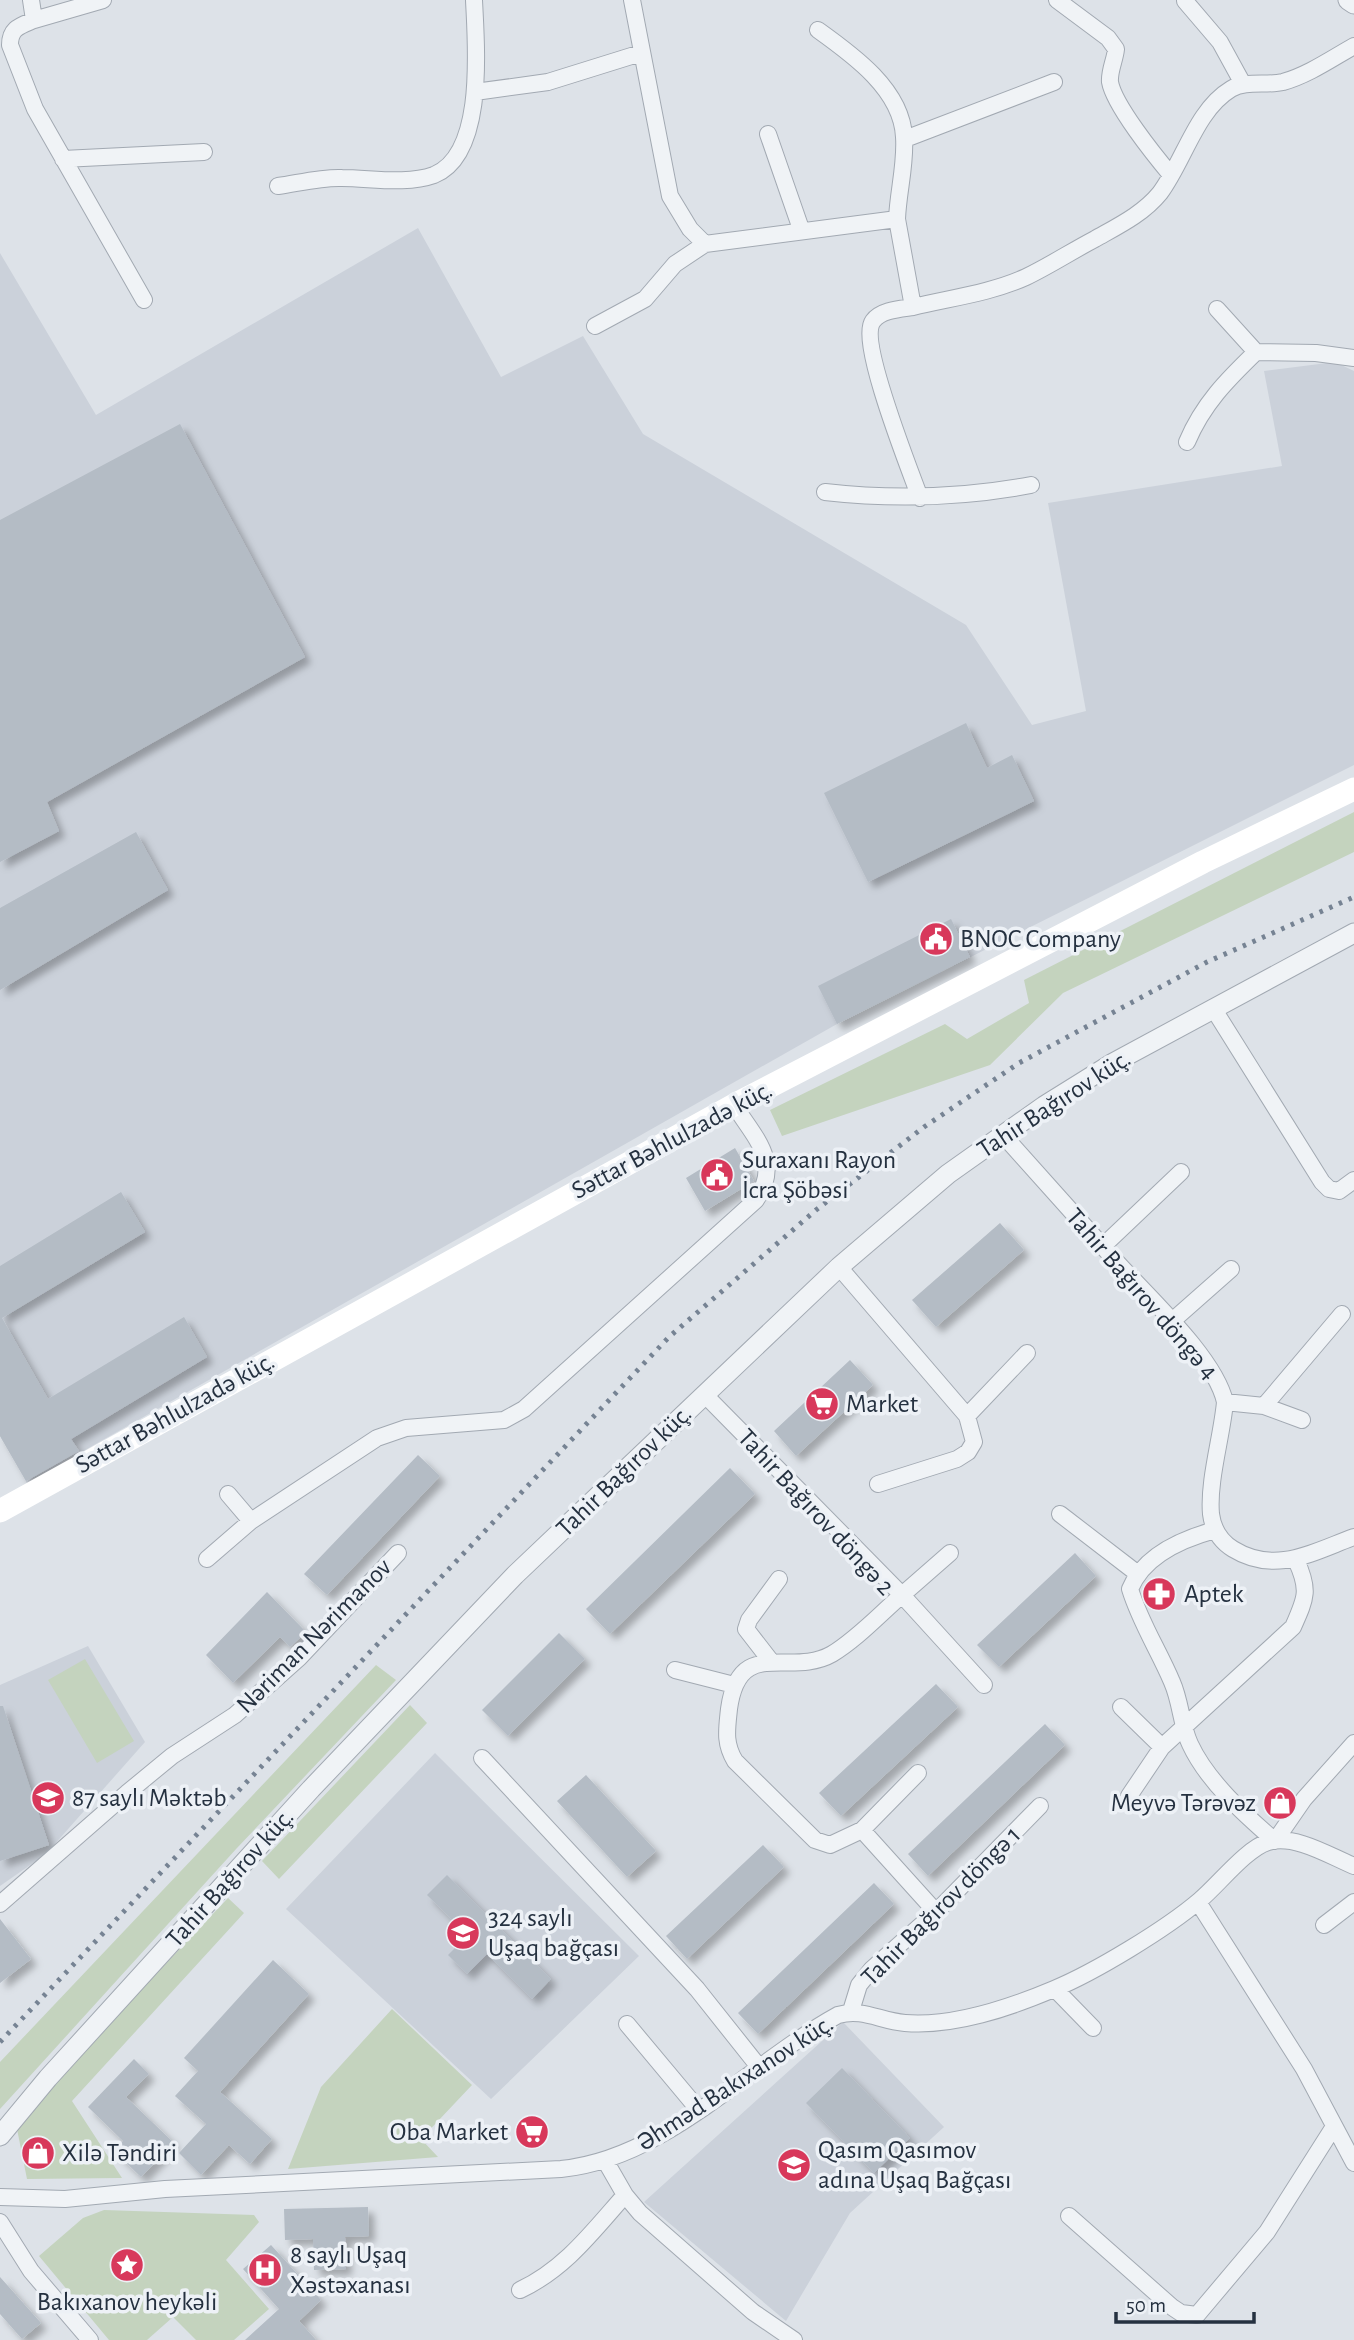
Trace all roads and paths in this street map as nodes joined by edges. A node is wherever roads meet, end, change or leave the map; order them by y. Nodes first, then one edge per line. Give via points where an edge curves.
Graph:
1 (31, 0) edge
2 (103, 0) edge
3 (474, 0) edge
4 (632, 0) edge
5 (1057, 0) edge
6 (1348, 0) edge
7 (1185, 1) edge
8 (1354, 4) edge
9 (34, 20) junction
10 (818, 30) dead end
11 (1354, 46) edge
12 (641, 53) junction
13 (1054, 82) dead end
14 (1243, 84) junction
15 (475, 92) junction
16 (768, 134) dead end
17 (905, 139) junction
18 (204, 152) dead end
19 (63, 159) junction
20 (1171, 175) junction
21 (278, 186) dead end
22 (897, 219) junction
23 (801, 229) junction
24 (705, 244) junction
25 (144, 300) dead end
26 (913, 307) junction
27 (1217, 309) dead end
28 (595, 326) dead end
29 (1256, 352) junction
30 (1354, 358) edge
31 (1187, 443) dead end
32 (1031, 485) dead end
33 (825, 492) dead end
34 (920, 498) junction
35 (1354, 789) edge
36 (1354, 933) edge
37 (1213, 1008) junction
38 (734, 1105) junction
39 (1003, 1135) junction
40 (1181, 1172) dead end
41 (1354, 1181) edge
42 (1102, 1247) junction
43 (839, 1267) junction
44 (1231, 1269) dead end
45 (1342, 1314) dead end
46 (1171, 1322) junction
47 (1027, 1353) dead end
48 (704, 1394) junction
49 (1225, 1402) junction
50 (1264, 1406) junction
51 (967, 1416) junction
52 (1302, 1420) dead end
53 (878, 1484) dead end
54 (228, 1494) dead end
55 (0, 1511) edge
56 (1060, 1514) dead end
57 (251, 1521) junction
58 (1215, 1530) junction
59 (1354, 1537) edge
60 (398, 1553) dead end
61 (950, 1553) dead end
62 (207, 1559) dead end
63 (1296, 1560) junction
64 (1138, 1574) junction
65 (779, 1579) dead end
66 (902, 1595) junction
67 (770, 1660) junction
68 (675, 1671) dead end
69 (734, 1685) junction
70 (984, 1685) dead end
71 (1121, 1706) dead end
72 (1183, 1725) junction
73 (1354, 1743) edge
74 (1161, 1747) junction
75 (482, 1758) dead end
76 (918, 1773) dead end
77 (1129, 1796) dead end
78 (1040, 1806) dead end
79 (862, 1830) junction
80 (1275, 1841) junction
81 (1354, 1866) edge
82 (1198, 1902) junction
83 (1354, 1902) edge
84 (0, 1904) edge
85 (936, 1912) junction
86 (1324, 1925) dead end
87 (1055, 1989) junction
88 (851, 2011) junction
89 (627, 2025) dead end
90 (1093, 2028) dead end
91 (759, 2067) junction
92 (698, 2109) junction
93 (1333, 2128) junction
94 (0, 2136) edge
95 (606, 2162) junction
96 (1354, 2163) edge
97 (625, 2195) junction
98 (0, 2197) edge
99 (1069, 2216) dead end
100 (0, 2222) edge
101 (520, 2290) dead end
102 (86, 2338) edge
103 (794, 2340) edge

1 - 9 street
2 - 9 street
3 - 15 street
4 - 12 street
5 - 20 street via 1116,49 1110,85 1145,143
6 - 8 street
7 - 14 street via 1220,42
9 - 19 street via 17,27 10,35 10,45 35,109
10 - 17 street via 859,60 883,88 903,125
11 - 14 street via 1285,81 1266,86
12 - 15 street via 548,82
12 - 24 street via 670,196
13 - 17 street
14 - 20 street via 1210,108
15 - 21 street via 465,142 452,161 435,174 376,180 340,177
16 - 23 street
17 - 22 street
18 - 19 street
19 - 25 street
20 - 26 street via 1147,207 1025,277 990,290
22 - 23 street
22 - 26 street
23 - 24 street
24 - 28 street via 675,264 645,299
26 - 34 street via 880,314 871,323 869,341
27 - 29 street
29 - 30 street
29 - 31 street via 1215,392 1198,415
32 - 34 street
33 - 34 street
35 - 38 main road, Səttar Bəhlulzadə küç. via 1203,862
36 - 37 street, Tahir Bağırov küç.
37 - 39 street, Tahir Bağırov küç. via 1113,1063
37 - 41 street via 1322,1182 1339,1191
38 - 55 main road, Səttar Bəhlulzadə küç.
38 - 57 street via 765,1154 766,1186 756,1200 524,1409 504,1420 406,1428 377,1438
39 - 42 street, Tahir Bağırov döngə 4
39 - 43 street, Tahir Bağırov küç. via 948,1174
40 - 42 street
42 - 46 street, Tahir Bağırov döngə 4
43 - 48 street, Tahir Bağırov küç.
43 - 51 street
44 - 46 street
45 - 50 street
46 - 49 street, Tahir Bağırov döngə 4 via 1213,1371
47 - 51 street
48 - 66 street, Tahir Bağırov döngə 2
48 - 94 street, Tahir Bağırov küç. via 515,1575 408,1686
49 - 50 street
49 - 58 street, Tahir Bağırov döngə 4 via 1212,1499
50 - 52 street
51 - 53 street via 974,1442 968,1452
54 - 57 street
56 - 64 street
57 - 62 street
58 - 63 street via 1240,1553 1261,1561
58 - 64 street via 1183,1539
59 - 63 street
60 - 84 street, Nəriman Nərimanov via 299,1658 234,1715 127,1793
61 - 66 street
63 - 72 street via 1307,1583 1293,1627
64 - 72 street via 1130,1589 1173,1684
65 - 67 street via 746,1629
66 - 67 street, Tahir Bağırov döngə 2 via 831,1655 783,1663
66 - 70 street
67 - 69 street via 756,1663
68 - 69 street
69 - 79 street via 726,1735 735,1760 815,1840 830,1845
71 - 74 street
72 - 74 street
72 - 80 street via 1209,1773
73 - 80 street via 1304,1799
74 - 77 street
75 - 91 street via 697,1989
76 - 79 street
78 - 85 street, Tahir Bağırov döngə 1
79 - 85 street
80 - 81 street via 1299,1844
80 - 82 street, Əhməd Bakıxanov küç. via 1256,1849
82 - 87 street, Əhməd Bakıxanov küç.
82 - 93 street via 1304,2070
83 - 86 street
85 - 88 street, Tahir Bağırov döngə 1 via 872,1969 859,1985
87 - 88 street, Əhməd Bakıxanov küç. via 963,2018 930,2023 891,2021
87 - 90 street
88 - 91 street, Əhməd Bakıxanov küç. via 820,2025
89 - 92 street
91 - 92 street, Əhməd Bakıxanov küç.
92 - 95 street, Əhməd Bakıxanov küç. via 629,2153
93 - 96 street
93 - 99 street via 1267,2232 1197,2315 1172,2307
95 - 97 street
95 - 98 street, Əhməd Bakıxanov küç. via 561,2169 165,2189 65,2199
97 - 101 street via 566,2261
97 - 103 street via 732,2294
100 - 102 street via 31,2271

